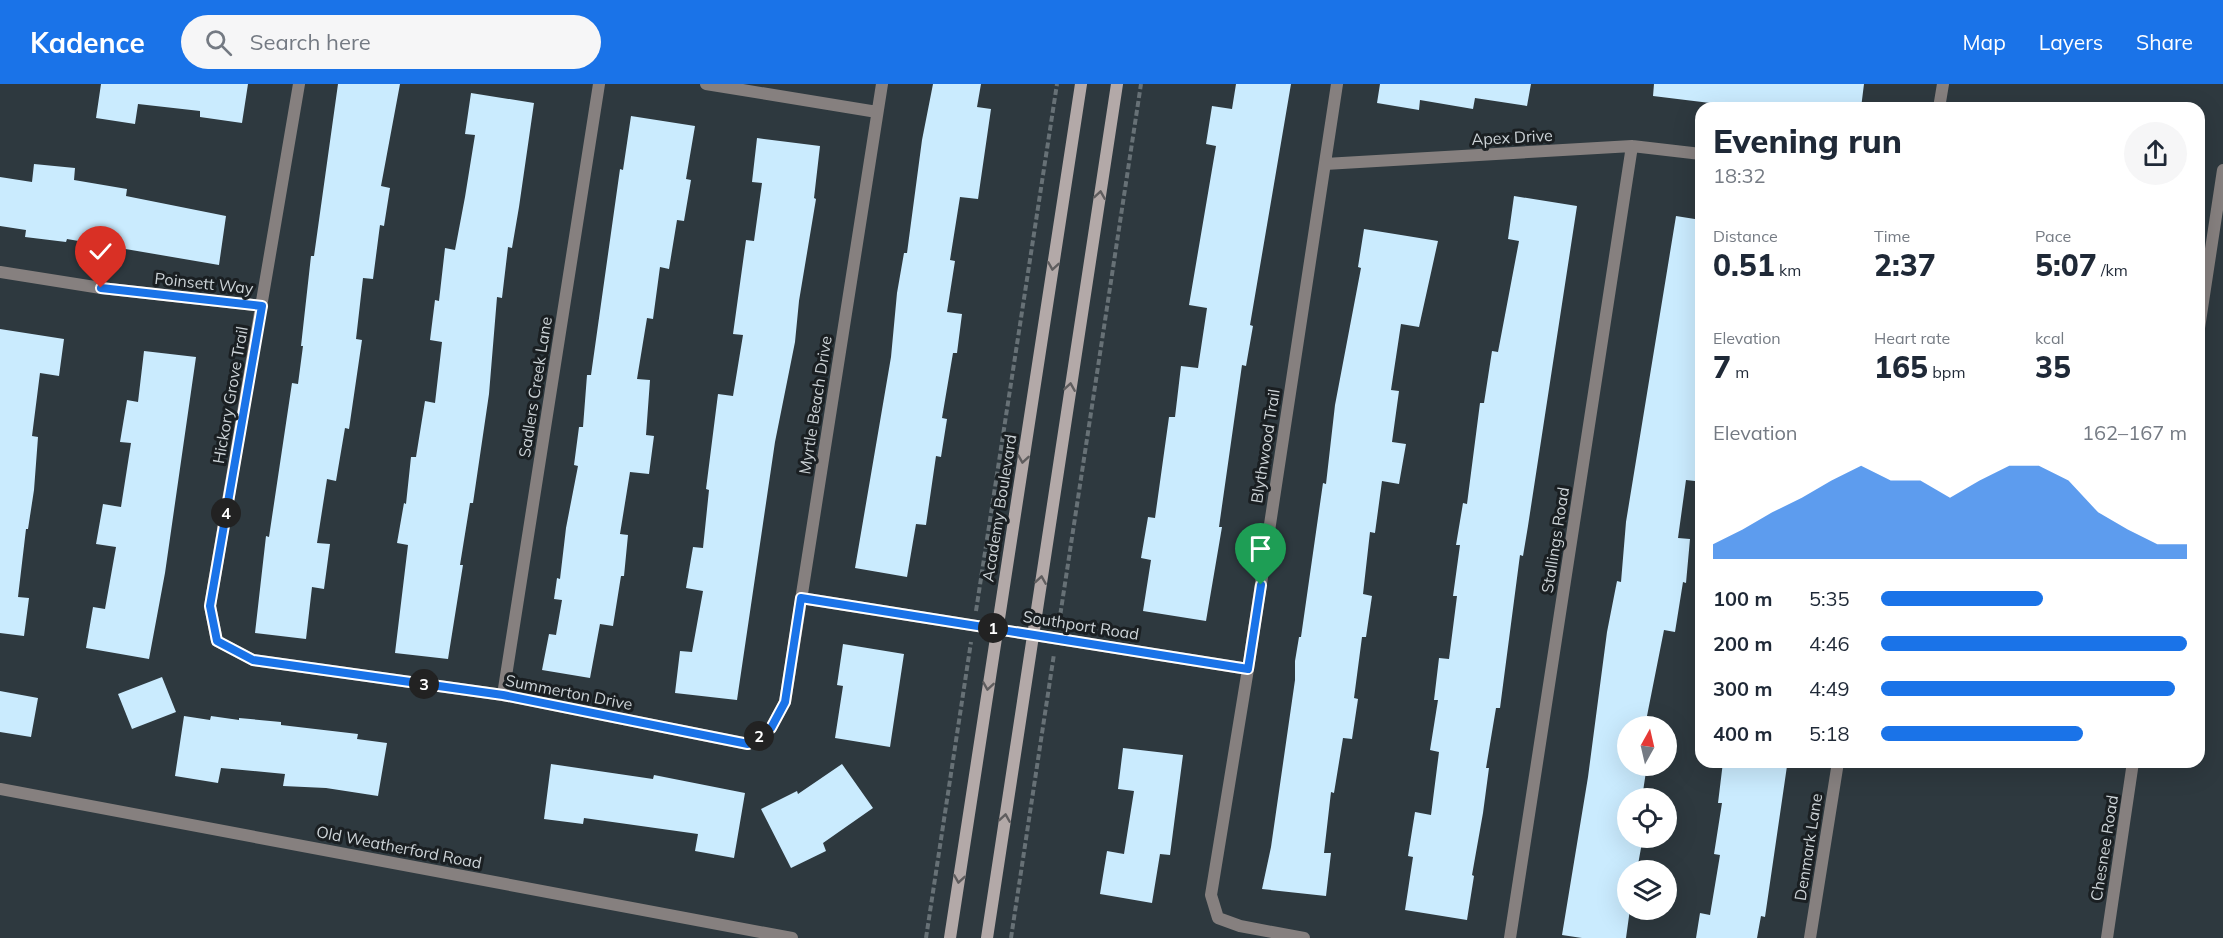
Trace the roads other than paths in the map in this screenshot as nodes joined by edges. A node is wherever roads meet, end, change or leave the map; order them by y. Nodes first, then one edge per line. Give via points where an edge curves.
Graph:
1 (299, 84) edge
2 (599, 84) edge
3 (706, 84) edge
4 (882, 84) edge
5 (1081, 84) edge
6 (1117, 84) edge
7 (1337, 84) edge
8 (1943, 84) edge
9 (1940, 102) edge
10 (877, 112) junction
11 (1632, 146) junction
12 (1695, 153) edge
13 (1324, 164) junction
14 (2223, 170) edge
15 (0, 272) edge
16 (2205, 288) edge
17 (262, 306) junction
18 (801, 598) junction
19 (997, 628) junction
20 (1032, 634) junction
21 (217, 641) joint
22 (1248, 669) junction
23 (503, 695) junction
24 (771, 728) joint
25 (1837, 768) edge
26 (2132, 768) edge
27 (0, 789) edge
28 (792, 938) edge
29 (950, 938) edge
30 (987, 938) edge
31 (1304, 938) edge
32 (1510, 938) edge
33 (1810, 938) edge
34 (2107, 938) edge

1 - 17 street, Hickory Grove Trail
2 - 23 street, Sadlers Creek Lane
3 - 10 street
4 - 10 street, Myrtle Beach Drive
5 -> 19 main road, Academy Boulevard
20 -> 6 main road
7 - 13 street, Blythwood Trail
8 - 9 street
10 - 18 street, Myrtle Beach Drive
11 - 12 street, Apex Drive
11 - 13 street, Apex Drive
11 - 32 street, Stallings Road
13 - 22 street, Blythwood Trail
14 - 16 street
15 - 17 street, Poinsett Way
17 - 21 street, Hickory Grove Trail via 210,606
18 - 19 street, Southport Road
18 - 24 street, Myrtle Beach Drive via 785,702
19 - 20 street, Southport Road
19 -> 29 main road, Academy Boulevard
20 - 22 street, Southport Road
30 -> 20 main road
21 - 23 street, Summerton Drive via 253,660
22 - 31 street, Blythwood Trail via 1211,895 1218,918
23 - 24 street, Summerton Drive via 748,744
25 - 33 street, Denmark Lane
26 - 34 street, Chesnee Road
27 - 28 street, Old Weatherford Road

